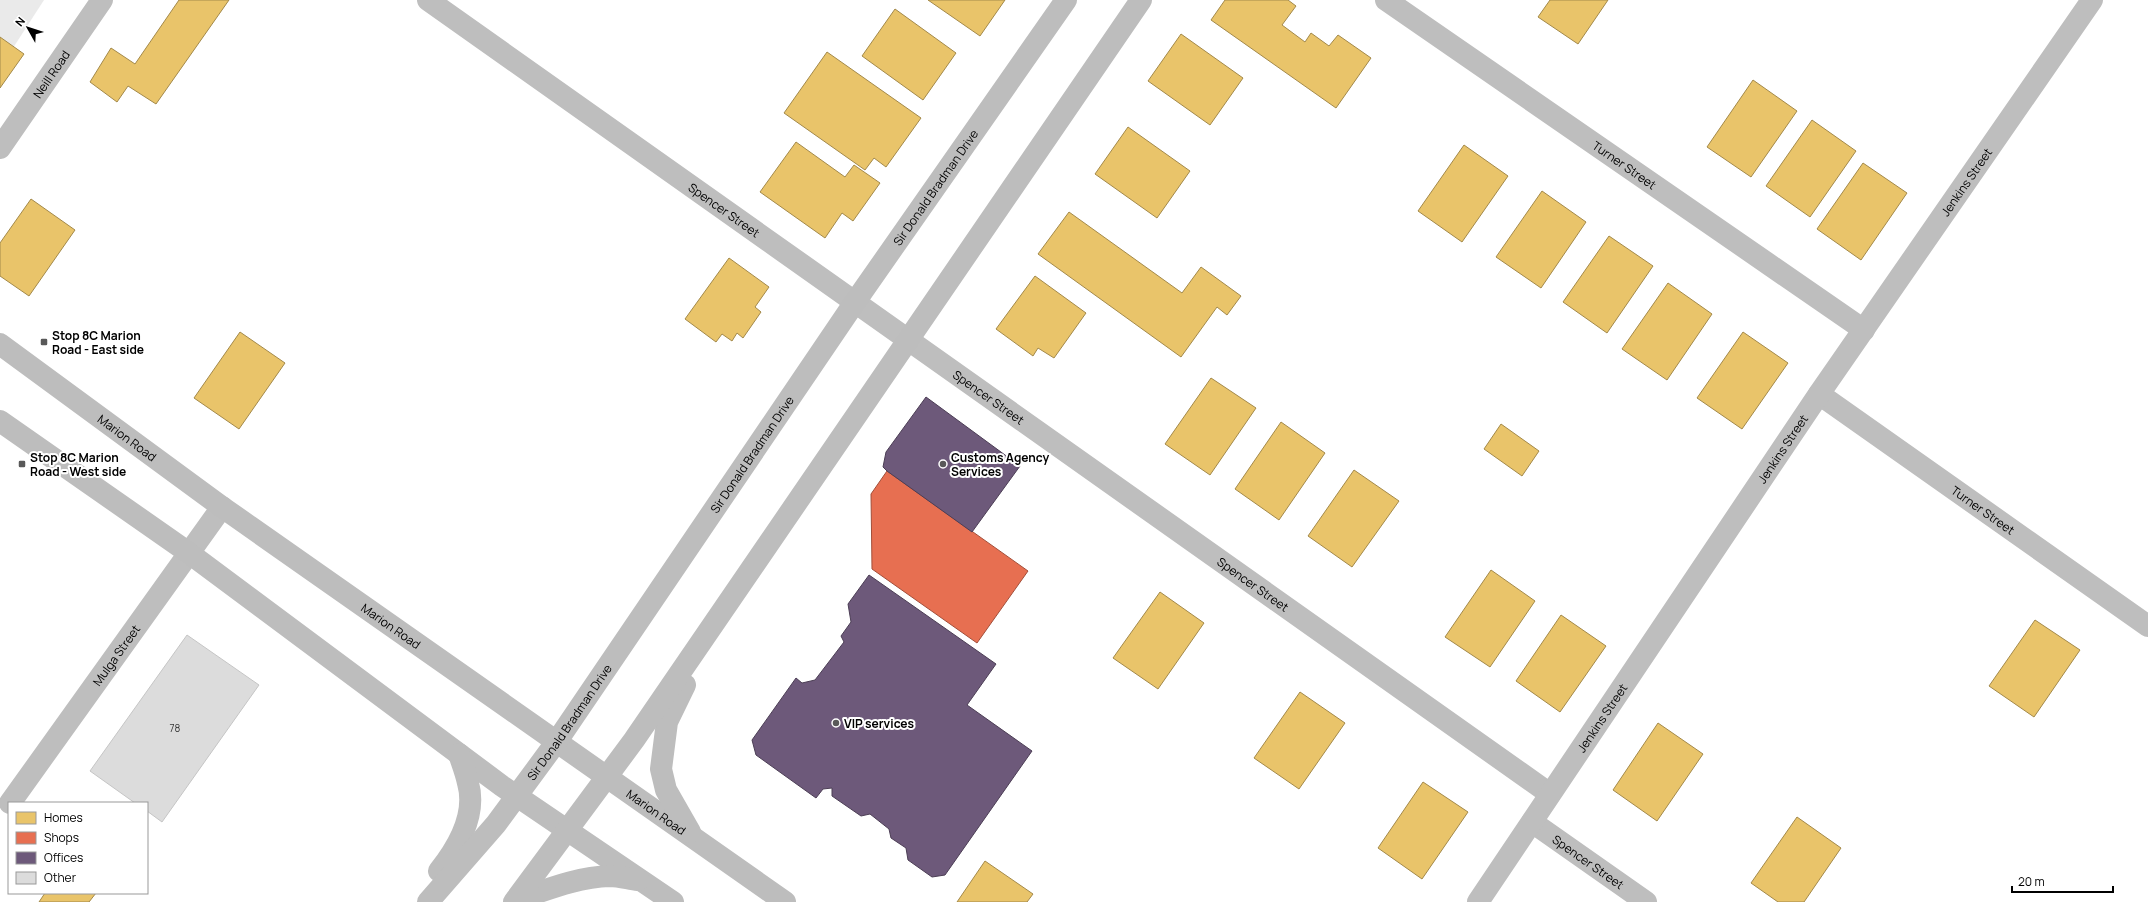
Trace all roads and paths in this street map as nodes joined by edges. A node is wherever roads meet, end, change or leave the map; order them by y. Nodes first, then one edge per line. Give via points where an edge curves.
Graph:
1 (102, 0) edge
2 (428, 0) edge
3 (1066, 0) edge
4 (1141, 0) edge
5 (1386, 0) edge
6 (2092, 0) edge
7 (0, 148) edge
8 (855, 302) junction
9 (1864, 330) junction
10 (908, 341) junction
11 (0, 344) edge
12 (1819, 394) junction
13 (0, 421) edge
14 (222, 507) junction
15 (188, 553) junction
16 (713, 626) junction
17 (2148, 626) edge
18 (557, 740) junction
19 (459, 754) junction
20 (608, 776) junction
21 (1550, 794) junction
22 (516, 796) junction
23 (11, 802) edge
24 (8, 807) edge
25 (0, 817) edge
26 (1532, 822) junction
27 (567, 830) junction
28 (694, 838) junction
29 (643, 881) junction
30 (515, 901) edge
31 (416, 902) edge
32 (428, 902) edge
33 (672, 902) edge
34 (785, 902) edge
35 (1478, 902) edge
36 (1646, 902) edge

1 - 7 street, Neill Road
2 - 8 street, Spencer Street
3 - 8 main road, Sir Donald Bradman Drive
4 - 10 main road
5 - 9 street, Turner Street
6 - 9 street, Jenkins Street
8 - 10 street, Spencer Street
8 - 18 main road, Sir Donald Bradman Drive
9 - 12 street, Jenkins Street
10 - 16 main road
10 - 21 street, Spencer Street
11 - 14 main road, Marion Road
12 - 17 street, Turner Street
12 - 21 street, Jenkins Street
13 - 15 main road
14 - 15 street, Mulga Street
14 - 18 main road, Marion Road
15 - 19 main road
15 - 23 street, Mulga Street
16 - 20 main road
16 - 28 main road via 668,722 661,769 666,790
18 - 20 main road, Marion Road
18 - 22 main road, Sir Donald Bradman Drive
19 - 22 main road
19 - 31 main road via 469,784 466,825 456,849
20 - 27 main road
20 - 28 main road, Marion Road
21 - 26 street, Jenkins Street
22 - 27 main road
22 - 32 main road, Sir Donald Bradman Drive via 491,830
24 - 25 street, Mulga Street
26 - 35 street, Jenkins Street
26 - 36 street, Spencer Street
27 - 29 main road
27 - 30 main road
28 - 34 main road, Marion Road
29 - 30 main road via 611,876 591,878
29 - 33 main road

